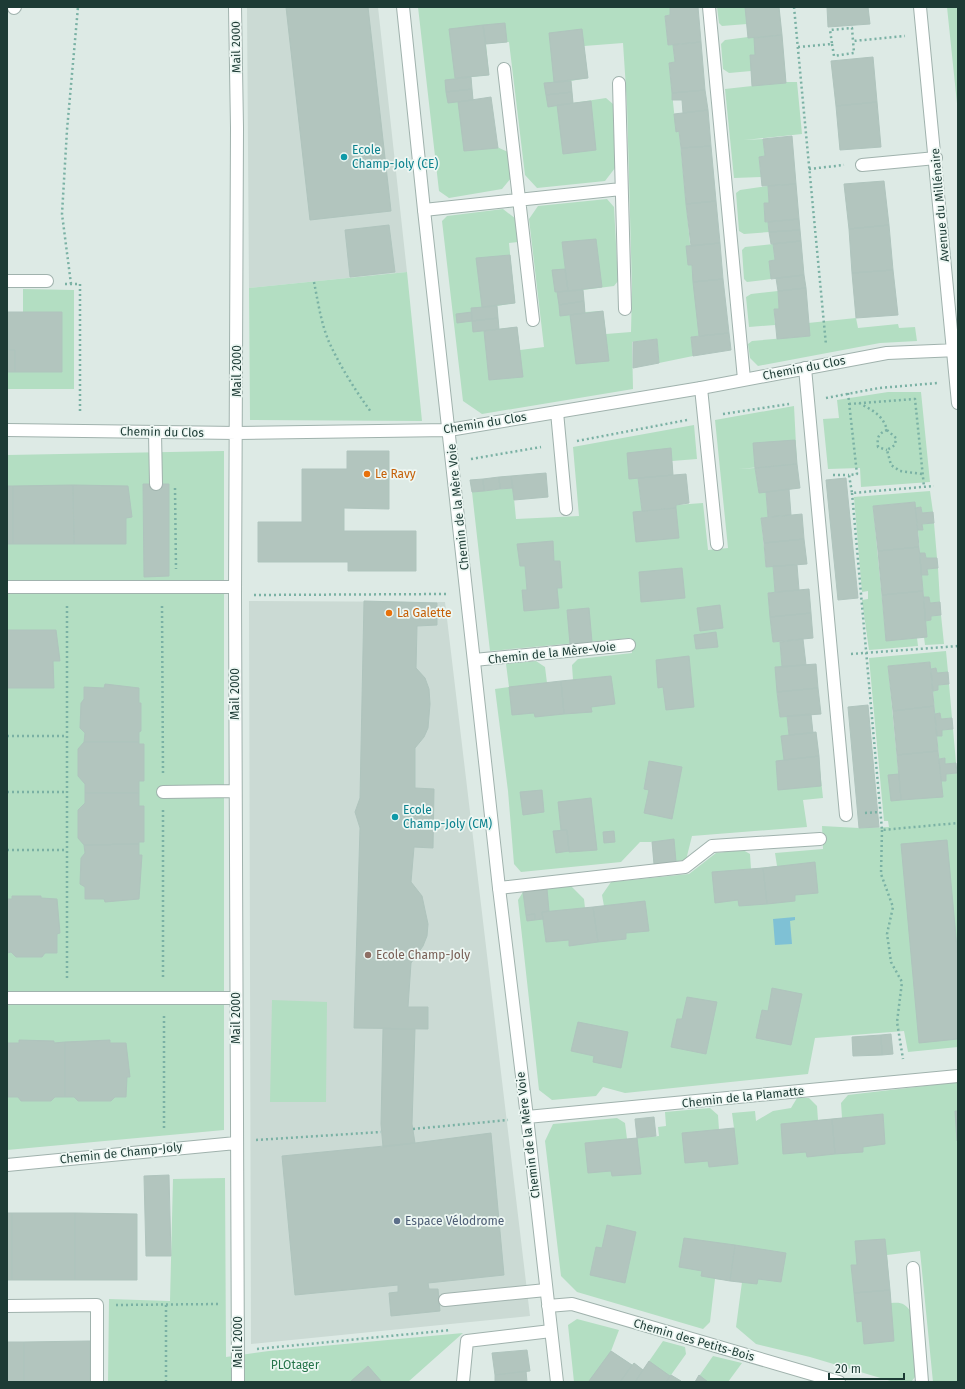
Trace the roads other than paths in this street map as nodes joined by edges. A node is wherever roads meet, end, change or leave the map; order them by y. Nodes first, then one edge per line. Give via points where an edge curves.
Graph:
1 (235, 7) edge
2 (403, 7) edge
3 (709, 7) edge
4 (920, 7) edge
5 (504, 68) dead end
6 (619, 83) dead end
7 (936, 158) junction
8 (862, 164) dead end
9 (621, 189) junction
10 (519, 200) junction
11 (424, 210) junction
12 (7, 281) edge
13 (47, 281) road end
14 (625, 309) dead end
15 (533, 320) dead end
16 (955, 350) edge
17 (805, 368) junction
18 (744, 379) junction
19 (701, 388) junction
20 (958, 403) edge
21 (557, 412) junction
22 (7, 430) edge
23 (449, 430) junction
24 (155, 433) junction
25 (237, 433) junction
26 (156, 484) dead end
27 (566, 509) dead end
28 (716, 544) dead end
29 (7, 587) edge
30 (235, 591) junction
31 (629, 645) dead end
32 (474, 660) junction
33 (235, 791) junction
34 (163, 792) dead end
35 (846, 815) dead end
36 (820, 839) dead end
37 (499, 888) junction
38 (7, 998) edge
39 (236, 998) junction
40 (958, 1076) edge
41 (527, 1118) junction
42 (236, 1143) junction
43 (7, 1165) edge
44 (913, 1268) dead end
45 (546, 1290) junction
46 (445, 1300) dead end
47 (7, 1306) edge
48 (548, 1306) junction
49 (551, 1331) junction
50 (97, 1382) edge
51 (238, 1382) edge
52 (463, 1382) edge
53 (557, 1382) edge
54 (838, 1382) edge
55 (922, 1382) edge

1 - 25 street, Mail 2000
2 - 11 street, Chemin de la Mère Voie
3 - 18 street
4 - 7 street, Avenue du Millénaire
5 - 10 street
6 - 9 street
7 - 8 street
7 - 16 street, Avenue du Millénaire
9 - 10 street
9 - 14 street
10 - 11 street
10 - 15 street
11 - 23 street, Chemin de la Mère Voie
12 - 13 street
16 - 17 street, Chemin du Clos via 887,353
16 - 20 street, Avenue du Millénaire
17 - 18 street, Chemin du Clos
17 - 35 street
18 - 19 street, Chemin du Clos
19 - 21 street, Chemin du Clos
19 - 28 street
21 - 23 street, Chemin du Clos
21 - 27 street
22 - 24 street, Chemin du Clos
23 - 25 street, Chemin du Clos
23 - 32 street, Chemin de la Mère Voie
24 - 25 street, Chemin du Clos
24 - 26 street
25 - 30 street, Mail 2000
29 - 30 street
30 - 33 street, Mail 2000
31 - 32 street, Chemin de la Mère-Voie
32 - 37 street, Chemin de la Mère Voie
33 - 34 street
33 - 39 street, Mail 2000
36 - 37 street via 712,846 685,867
37 - 41 street, Chemin de la Mère Voie
38 - 39 street
39 - 42 street, Mail 2000
40 - 41 street, Chemin de la Plamatte
41 - 45 street, Chemin de la Mère Voie
42 - 43 street, Chemin de Champ-Joly
42 - 51 street, Mail 2000
44 - 55 street
45 - 46 street
45 - 48 street, Chemin de la Mère Voie
47 - 50 street via 97,1305
48 - 49 street, Chemin de la Mère Voie
48 - 54 street, Chemin des Petits-Bois via 572,1304
49 - 52 street via 467,1341
49 - 53 street, Chemin de la Mère Voie

